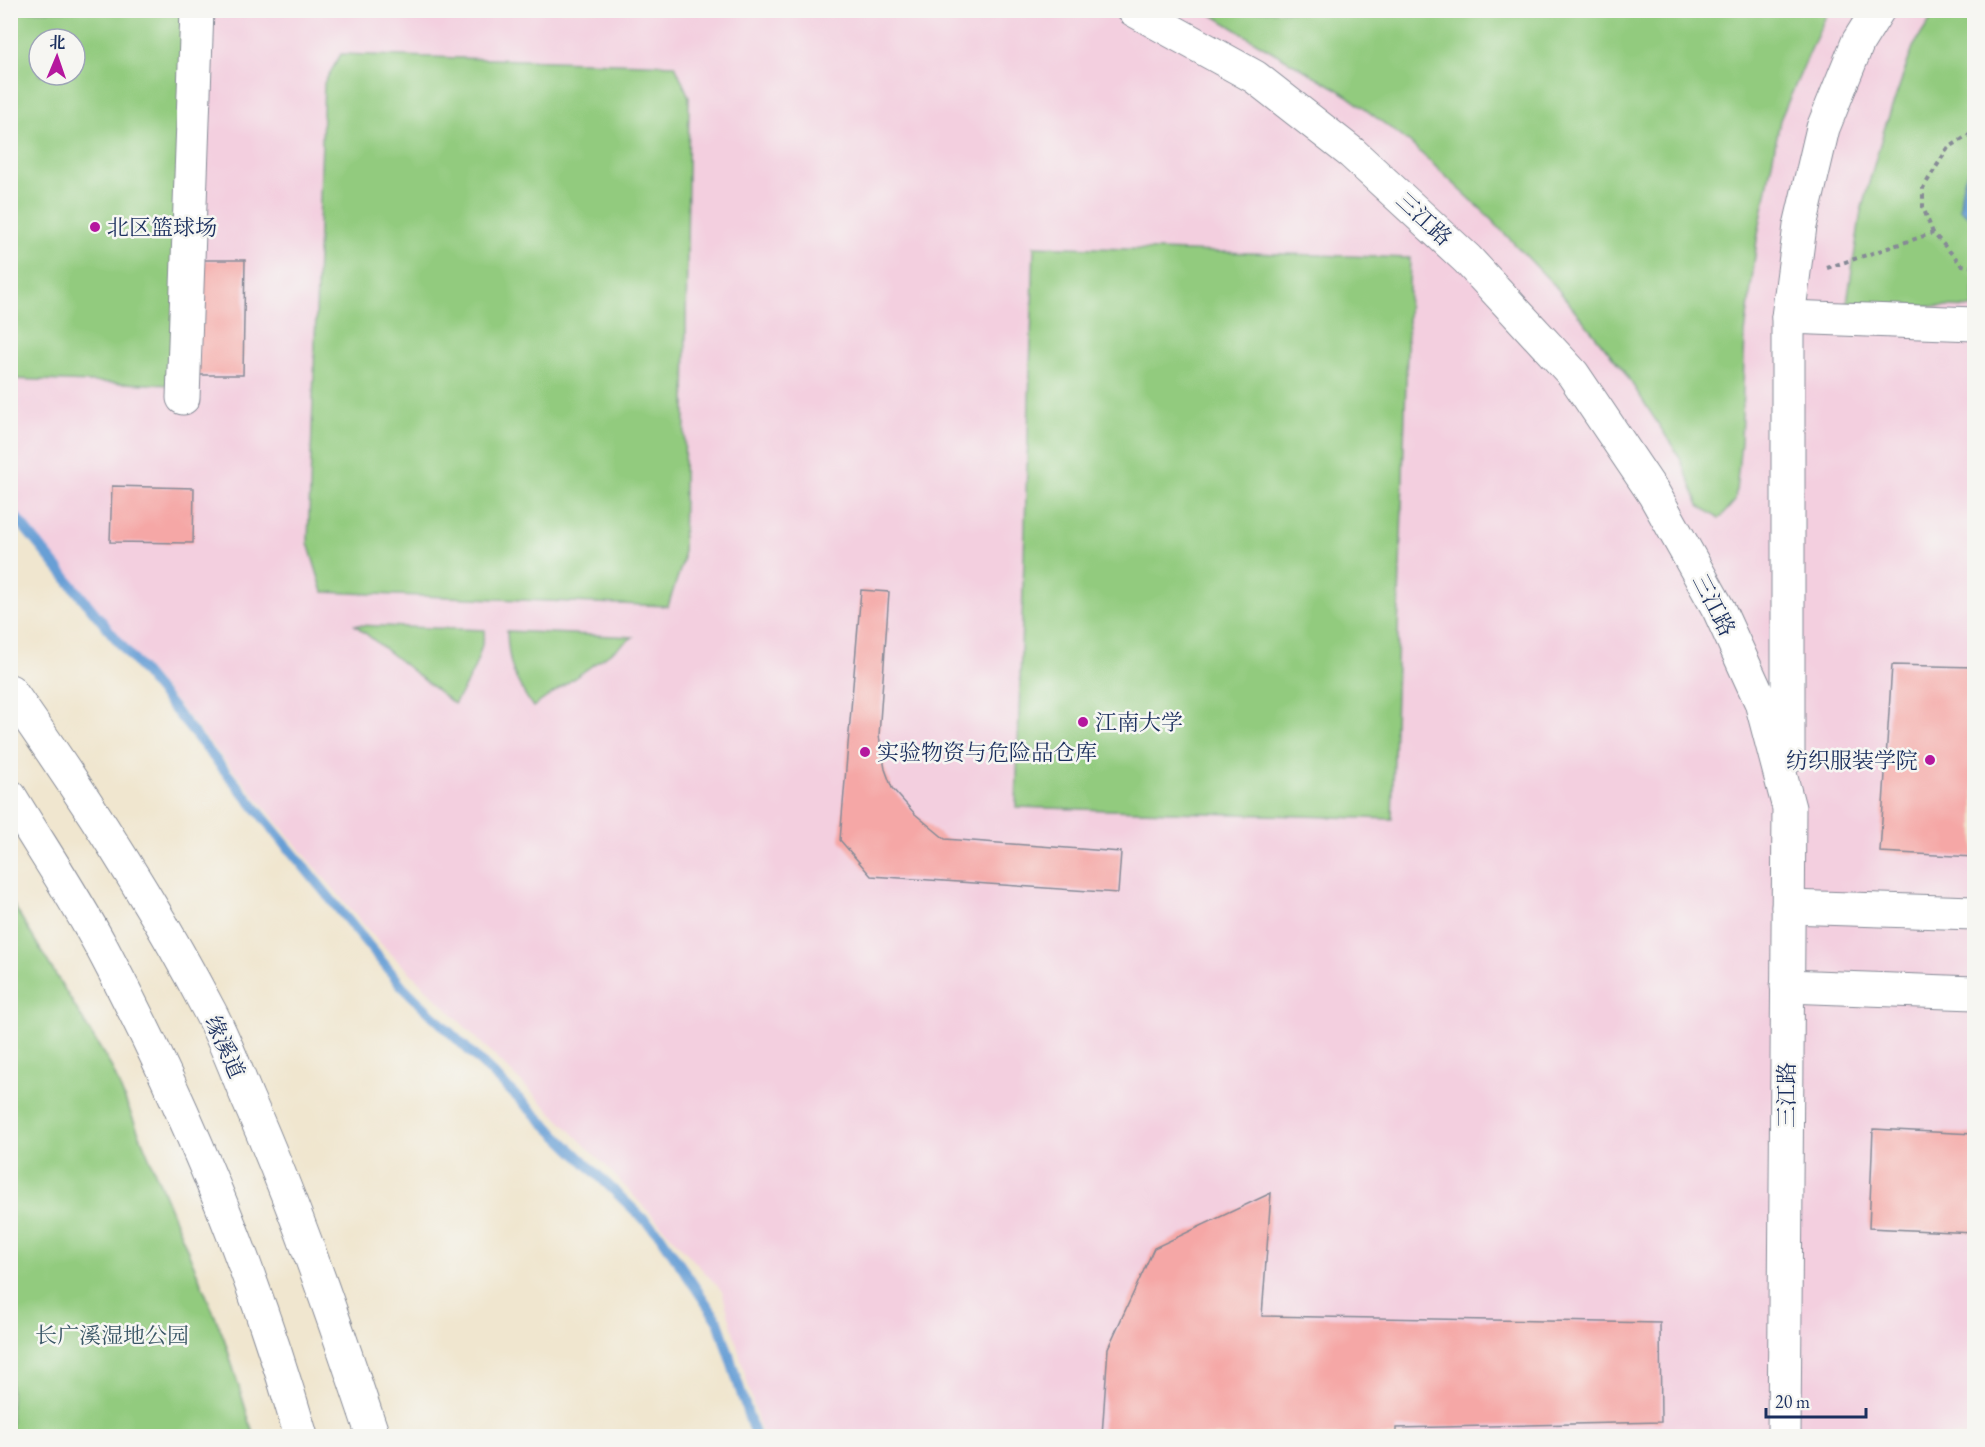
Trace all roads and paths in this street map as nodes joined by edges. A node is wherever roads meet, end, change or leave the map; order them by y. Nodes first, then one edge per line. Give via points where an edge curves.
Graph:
1 (198, 10) edge
2 (1134, 10) edge
3 (1878, 10) edge
4 (1974, 132) edge
5 (1933, 233) junction
6 (1974, 267) edge
7 (1793, 279) junction
8 (1788, 317) junction
9 (1974, 324) edge
10 (183, 399) dead end
11 (10, 691) edge
12 (10, 796) edge
13 (1789, 808) junction
14 (1788, 907) junction
15 (1974, 913) edge
16 (1787, 986) junction
17 (1974, 993) edge
18 (301, 1437) edge
19 (373, 1437) edge
20 (1784, 1437) edge

1 - 10 street
2 - 13 street, 三江路 via 1255,77 1352,153 1467,259 1573,374 1654,494 1719,610 1761,702
3 - 7 street via 1858,42 1823,128 1800,226
4 - 5 path via 1948,148 1923,188 1923,207
5 - 6 path via 1962,265
5 - 7 path
7 - 8 street
8 - 9 street
8 - 13 street
11 - 19 street, 缘溪道 via 64,766 143,891 210,1012 314,1262
12 - 18 street via 101,947 167,1076 226,1213
13 - 14 street, 三江路
14 - 15 street
14 - 16 street, 三江路
16 - 17 street
16 - 20 street, 三江路

